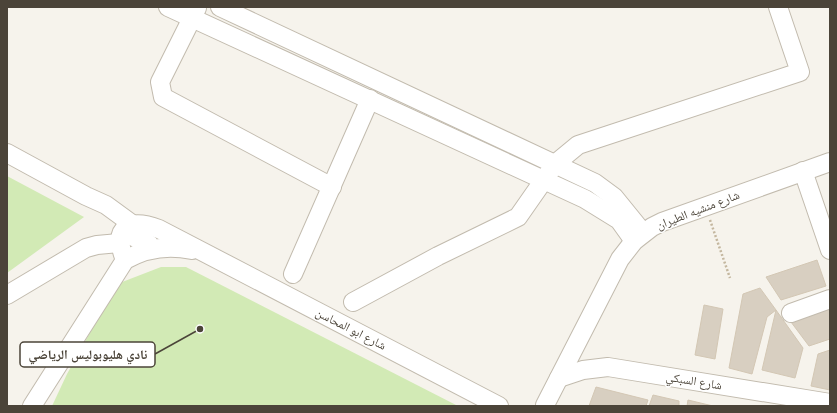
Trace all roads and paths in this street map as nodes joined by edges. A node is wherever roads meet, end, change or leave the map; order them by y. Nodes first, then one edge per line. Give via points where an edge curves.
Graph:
1 (168, 7) edge
2 (220, 7) edge
3 (778, 7) edge
4 (194, 12) edge
5 (370, 99) junction
6 (7, 153) edge
7 (830, 162) edge
8 (555, 164) junction
9 (803, 171) junction
10 (545, 179) junction
11 (332, 187) junction
12 (706, 206) junction
13 (123, 234) junction
14 (638, 237) junction
15 (150, 240) junction
16 (830, 250) edge
17 (202, 253) junction
18 (125, 260) junction
19 (293, 274) dead end
20 (730, 278) dead end
21 (7, 295) edge
22 (830, 299) edge
23 (353, 302) dead end
24 (790, 313) dead end
25 (559, 378) junction
26 (830, 403) edge
27 (32, 406) edge
28 (499, 406) edge
29 (544, 406) edge
30 (551, 406) edge

1 - 4 street
2 - 8 street
3 - 8 street via 800,72 578,145
4 - 5 street
4 - 11 street via 160,82 163,97
5 - 10 street
5 - 11 street
6 - 13 street via 116,211
7 - 9 street, شارع منشيه الطيران
8 - 10 street
8 - 14 street via 595,183 614,197 631,216
9 - 12 street, شارع منشيه الطيران
9 - 16 street
10 - 14 street via 613,216
10 - 23 street via 518,216
11 - 19 street
12 - 14 street, شارع منشيه الطيران via 662,222
12 - 20 path
13 - 15 street, شارع ابو المحاسن
13 - 18 street
13 - 21 street, شارع ابو المحاسن via 86,248
14 - 25 street, شارع منشيه الطيران via 620,259
15 - 17 street, شارع ابو المحاسن
15 - 17 street, شارع ابو المحاسن via 185,241
15 - 18 street, شارع ابو المحاسن
17 - 28 street, شارع ابو المحاسن
18 - 27 street
22 - 24 street
25 - 26 street, شارع السبكي via 583,370 608,367
25 - 29 street, شارع منشيه الطيران
29 - 30 street

